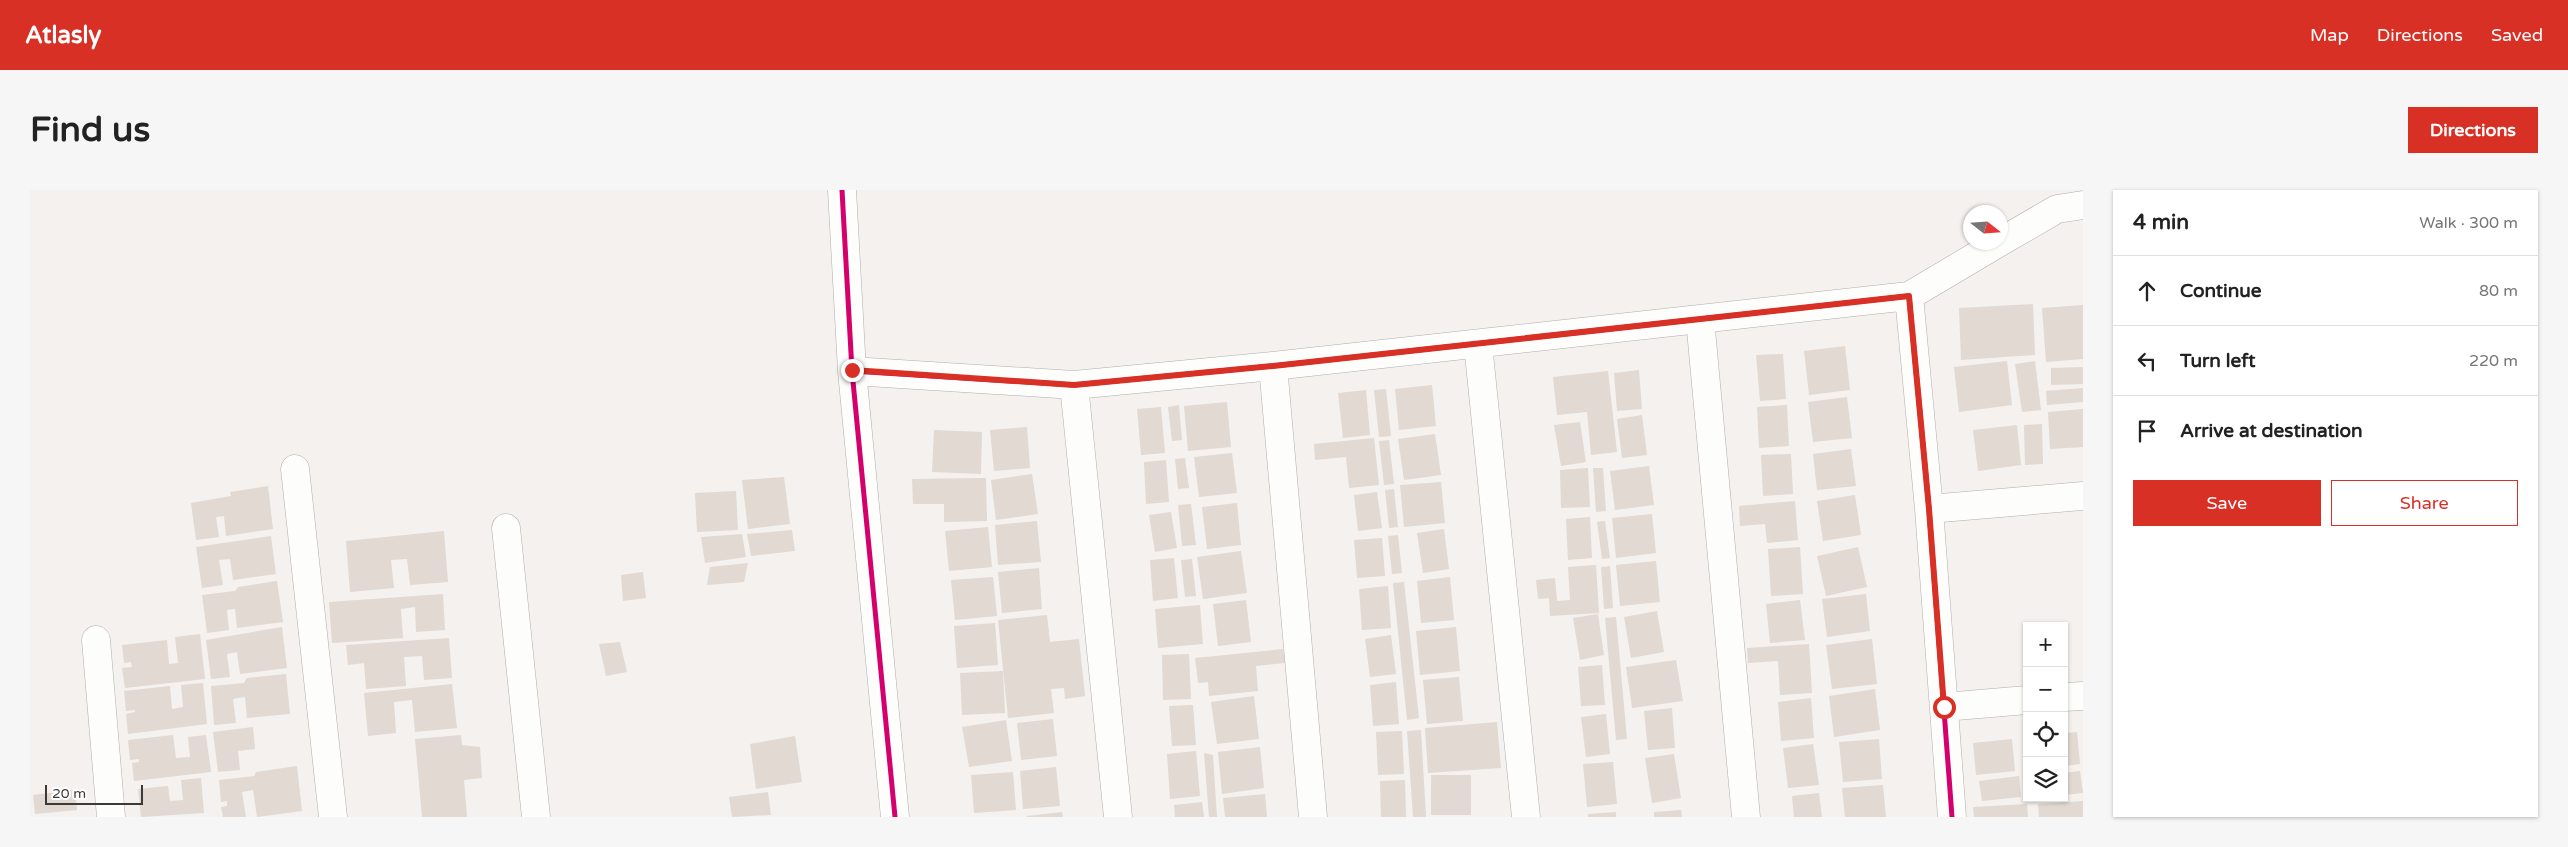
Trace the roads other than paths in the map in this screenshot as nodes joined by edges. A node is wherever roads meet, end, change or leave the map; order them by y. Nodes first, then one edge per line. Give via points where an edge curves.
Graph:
1 (842, 190) edge
2 (2083, 205) edge
3 (2008, 237) edge
4 (1987, 250) edge
5 (1909, 296) junction
6 (1700, 319) junction
7 (1478, 344) junction
8 (1273, 366) junction
9 (852, 370) junction
10 (1074, 385) junction
11 (296, 469) dead end
12 (2083, 496) edge
13 (1929, 509) junction
14 (506, 528) dead end
15 (96, 640) dead end
16 (2083, 696) edge
17 (2068, 697) edge
18 (2023, 700) edge
19 (1944, 707) junction
20 (111, 817) edge
21 (333, 817) edge
22 (536, 817) edge
23 (895, 817) edge
24 (1118, 817) edge
25 (1313, 817) edge
26 (1526, 817) edge
27 (1746, 817) edge
28 (1952, 817) edge

1 - 9 street
2 - 3 street via 2057,209
4 - 5 street
5 - 6 street
5 - 13 street
6 - 7 street
6 - 27 street
7 - 8 street
7 - 26 street
8 - 10 street
8 - 25 street
9 - 10 street
9 - 23 street
10 - 24 street
11 - 21 street
12 - 13 street
13 - 19 street
14 - 22 street
15 - 20 street
16 - 17 street
18 - 19 street
19 - 28 street

